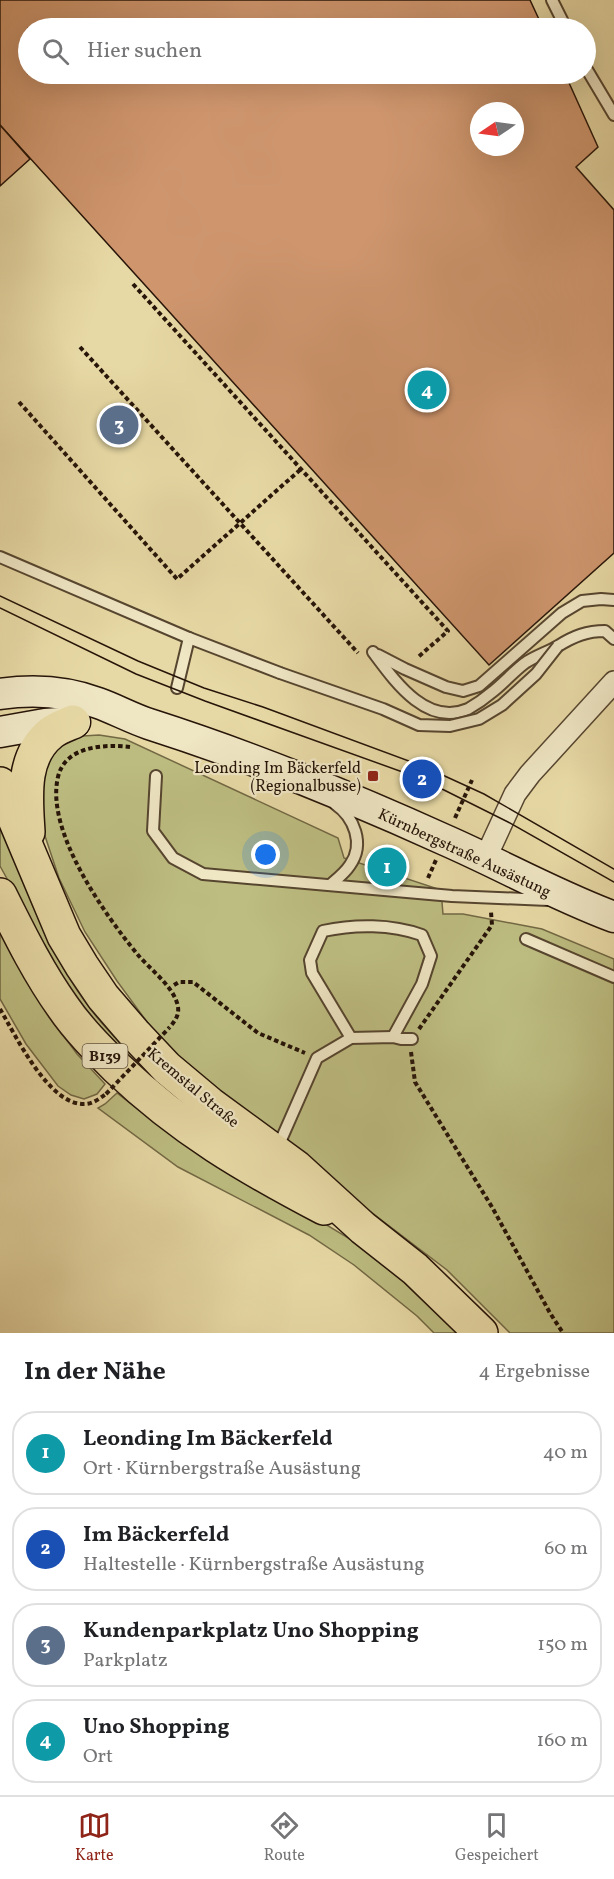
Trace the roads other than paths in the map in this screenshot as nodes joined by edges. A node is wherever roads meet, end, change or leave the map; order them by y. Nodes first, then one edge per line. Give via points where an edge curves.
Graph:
1 (552, 0) edge
2 (561, 18) edge
3 (595, 84) edge
4 (614, 115) edge
5 (0, 557) edge
6 (614, 600) edge
7 (189, 638) junction
8 (614, 639) edge
9 (558, 646) junction
10 (614, 682) edge
11 (177, 688) dead end
12 (0, 694) edge
13 (73, 722) junction
14 (0, 732) edge
15 (139, 735) junction
16 (156, 776) dead end
17 (300, 779) junction
18 (0, 784) edge
19 (30, 857) junction
20 (485, 859) junction
21 (330, 885) junction
22 (0, 895) edge
23 (569, 900) junction
24 (614, 917) edge
25 (526, 939) dead end
26 (614, 977) edge
27 (393, 1037) junction
28 (351, 1038) junction
29 (412, 1039) road end
30 (276, 1152) junction
31 (363, 1228) junction
32 (481, 1333) edge

1 - 2 lane
3 - 4 lane
5 - 7 lane
6 - 9 lane via 582,601 562,613 479,686 463,691 432,682 373,652 408,695 447,713 467,709 526,663
7 - 9 lane, bridge via 419,725 450,726 479,719 501,705 536,674
7 - 11 lane
8 - 9 lane via 605,631 589,631
10 - 20 street via 515,794
12 - 15 main road via 57,692 96,702
13 - 14 main road
13 - 15 main road via 96,720
13 - 19 main road, B139 via 53,732 33,757 26,779
15 - 17 main road, Kürnbergstraße Ausästung via 242,755
16 - 21 lane via 153,831 173,858 202,874
17 - 20 main road, Kürnbergstraße Ausästung
17 - 21 lane via 339,807 357,835 356,854
18 - 19 main road, Kremstal Straße / B139
19 - 30 main road, Kremstal Straße / B139 via 64,936 103,997 167,1068
20 - 23 main road, Kürnbergstraße Ausästung
21 - 23 lane via 452,896
22 - 31 main road, Kremstal Straße / B139 via 64,1008 97,1048 144,1094 236,1161
23 - 24 main road, Kürnbergstraße Ausästung
25 - 26 lane
27 - 28 lane
27 - 28 lane via 422,984 432,956 422,935 404,929 347,926 323,931 310,960 312,973
27 - 29 lane
28 - 30 lane via 317,1058
30 - 31 main road, Kremstal Straße / B139
31 - 32 main road, Kremstal Straße / B139 via 415,1269

